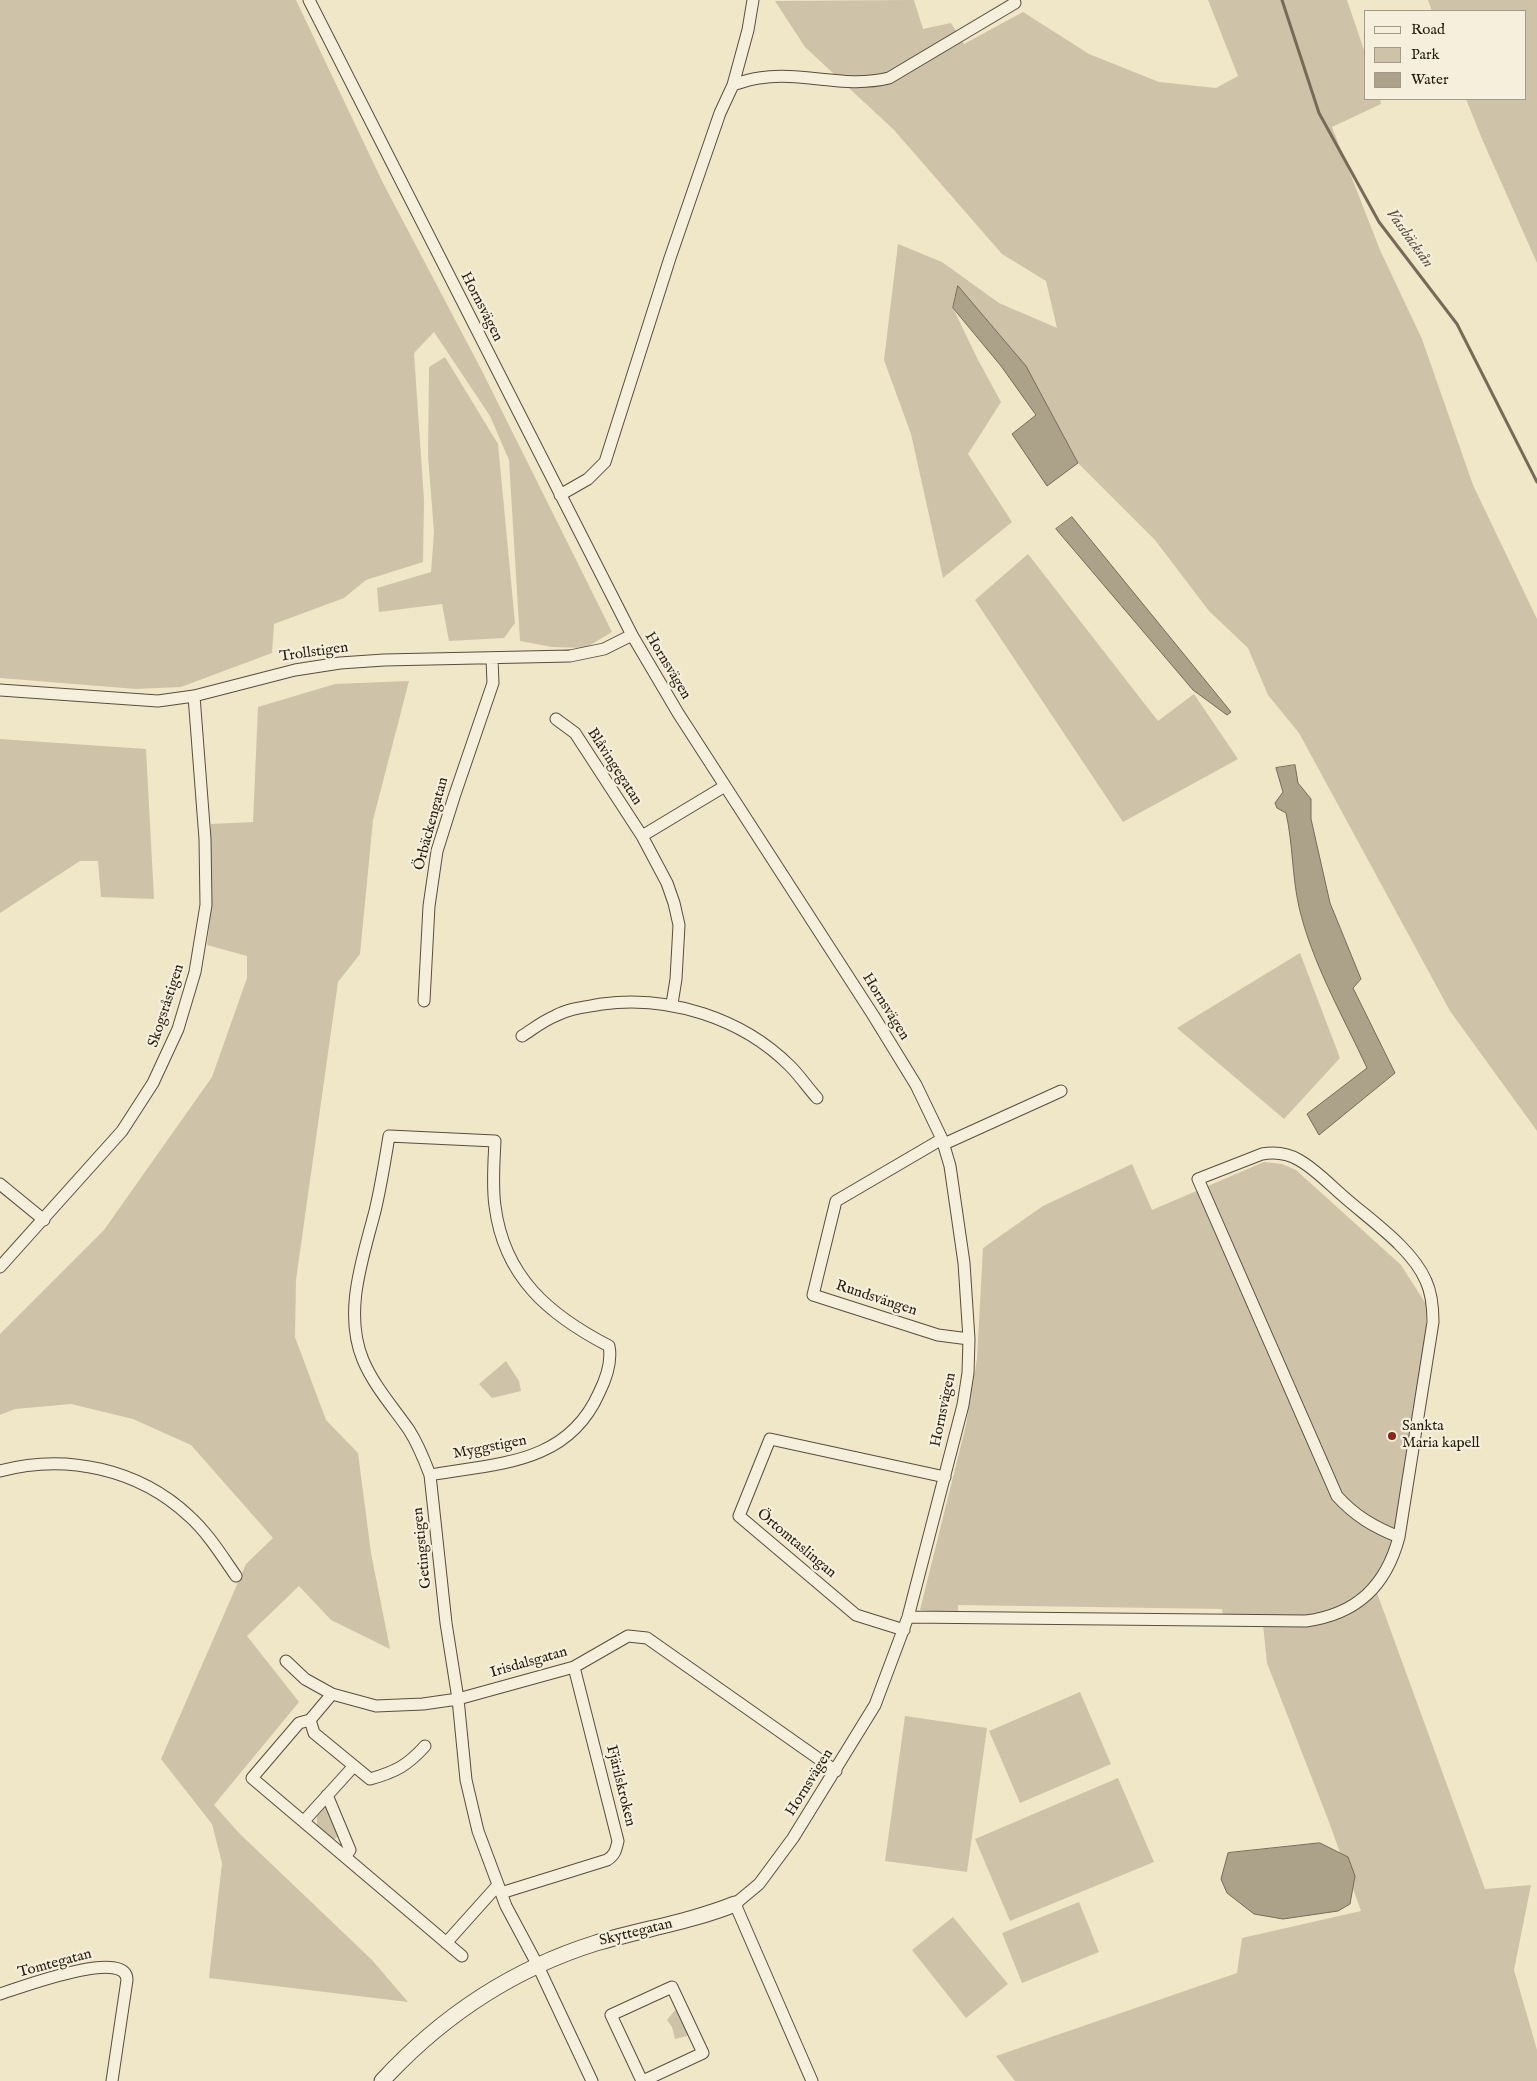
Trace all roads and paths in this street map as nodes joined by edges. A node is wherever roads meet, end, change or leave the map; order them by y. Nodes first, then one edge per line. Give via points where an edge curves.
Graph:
1 (309, 0) edge
2 (753, 0) edge
3 (1015, 3) dead end
4 (733, 85) junction
5 (560, 495) junction
6 (632, 635) junction
7 (492, 659) junction
8 (0, 690) edge
9 (194, 696) junction
10 (556, 719) dead end
11 (725, 786) junction
12 (642, 836) junction
13 (424, 1001) dead end
14 (672, 1004) junction
15 (522, 1036) dead end
16 (1062, 1091) dead end
17 (817, 1098) dead end
18 (389, 1136) joint
19 (943, 1142) junction
20 (0, 1184) edge
21 (44, 1220) junction
22 (0, 1267) edge
23 (969, 1339) junction
24 (0, 1471) edge
25 (430, 1475) junction
26 (945, 1477) junction
27 (1399, 1537) junction
28 (236, 1576) dead end
29 (908, 1617) junction
30 (904, 1630) junction
31 (286, 1661) dead end
32 (574, 1667) junction
33 (332, 1694) junction
34 (458, 1699) junction
35 (310, 1720) junction
36 (425, 1746) dead end
37 (353, 1767) junction
38 (836, 1771) junction
39 (327, 1795) junction
40 (304, 1821) junction
41 (345, 1856) junction
42 (499, 1889) junction
43 (735, 1904) junction
44 (446, 1943) junction
45 (462, 1956) dead end
46 (537, 1964) junction
47 (0, 1994) edge
48 (112, 2081) edge
49 (382, 2081) edge
50 (592, 2081) edge
51 (642, 2081) edge
52 (812, 2081) edge

1 - 5 street, Hornsvägen
2 - 4 street
3 - 4 street via 889,78 855,83 773,77
4 - 5 street via 720,113 667,267 605,462 588,479
5 - 6 street, Hornsvägen
6 - 7 street, Trollstigen via 586,654
6 - 11 street, Hornsvägen
7 - 9 street, Trollstigen via 340,663 279,673
7 - 13 street, Örbäckengatan via 493,683 438,851 429,906
8 - 9 street, Trollstigen via 158,701
9 - 21 street, Skogsråstigen via 207,875 202,938 188,1000 168,1054 137,1109 102,1155
10 - 12 street, Blåvingegatan via 575,733
11 - 12 street
11 - 19 street, Hornsvägen via 916,1085
12 - 14 street, Blåvingegatan via 667,882 677,918 678,948
14 - 15 street via 622,1002 573,1009 554,1016
14 - 17 street via 715,1018 750,1036 790,1066
16 - 19 street
18 - 25 street, Getingstigen via 358,1280 354,1319 362,1359 418,1445
18 - 25 street, Myggstigen via 495,1141 495,1204 511,1259 542,1301 562,1319 609,1346 611,1353 594,1404 584,1420 555,1446 514,1461
19 - 23 street, Hornsvägen via 957,1206
19 - 23 street, Rundsvängen via 836,1201 813,1295 938,1335
20 - 21 street
21 - 22 street, Skogsråstigen
23 - 26 street, Hornsvägen via 963,1406
24 - 28 street via 32,1464 80,1465 104,1470 147,1487 190,1516
25 - 34 street, Getingstigen
26 - 29 street, Hornsvägen
26 - 30 street, Örtomtaslingan via 770,1439 740,1516 856,1615
27 - 27 street via 1433,1322 1434,1307 1426,1280 1407,1252 1298,1160 1280,1153 1262,1154 1198,1180 1337,1496 1364,1521
27 - 29 street via 1384,1573 1362,1599 1323,1619
29 - 30 street, Hornsvägen
30 - 38 street, Hornsvägen via 875,1706
31 - 33 street, Irisdalsgatan via 305,1679
32 - 34 street, Irisdalsgatan
32 - 38 street, Irisdalsgatan via 628,1636 647,1638
32 - 42 street, Fjärilskroken via 618,1841 616,1849 607,1860
33 - 34 street, Irisdalsgatan via 376,1706
33 - 35 street
34 - 42 street, Getingstigen via 466,1780 478,1832
35 - 37 street via 314,1733
35 - 40 street via 299,1723 252,1778
36 - 37 street via 411,1762 370,1779
37 - 39 street
38 - 43 street, Hornsvägen via 759,1884
39 - 40 street
39 - 41 street via 350,1850
40 - 41 street
41 - 44 street
42 - 44 street
42 - 46 street, Getingstigen
43 - 46 street, Skyttegatan via 696,1918 595,1943
43 - 52 street
44 - 45 street
46 - 49 street, Skyttegatan via 489,1990 445,2023
46 - 50 street
47 - 48 street, Tomtegatan via 90,1968 110,1966 122,1969 127,1980
51 - 51 street via 702,2053 672,1987 611,2015

